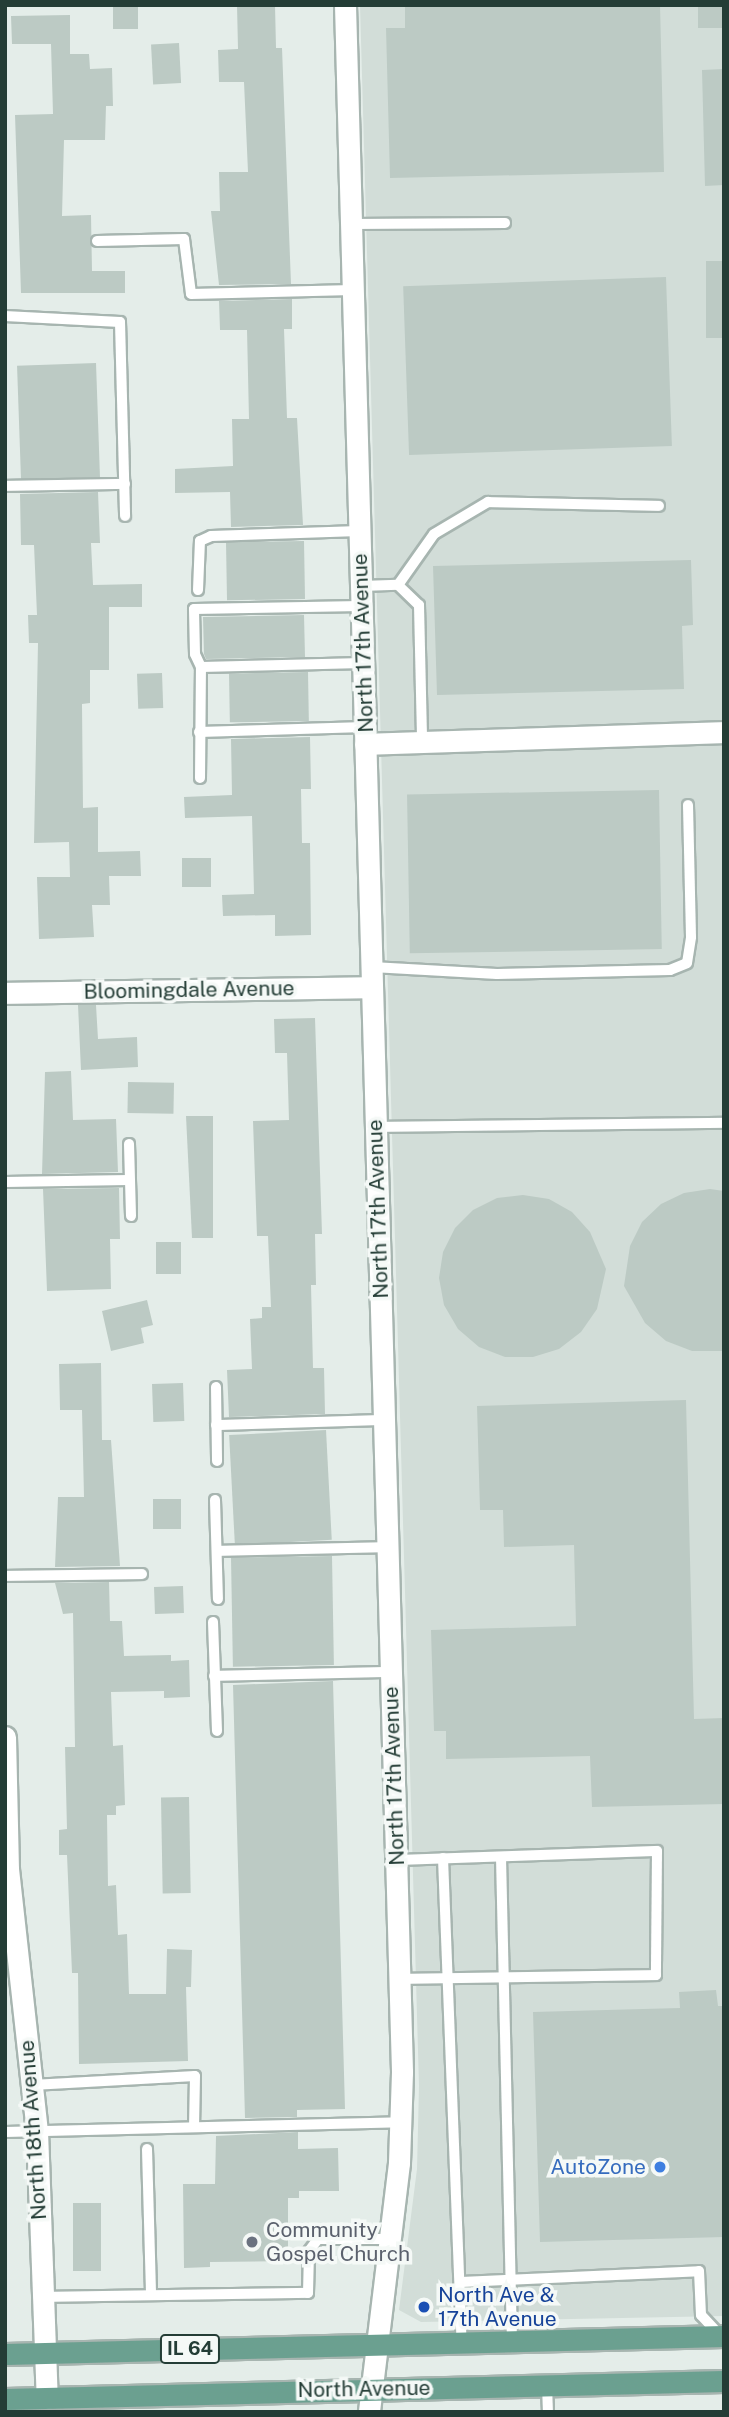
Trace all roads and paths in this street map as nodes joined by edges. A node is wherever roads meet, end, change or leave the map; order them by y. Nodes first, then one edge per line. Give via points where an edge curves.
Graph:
1 (345, 5) edge
2 (505, 223) dead end
3 (351, 224) junction
4 (97, 240) dead end
5 (353, 290) junction
6 (5, 316) edge
7 (125, 484) junction
8 (5, 486) edge
9 (659, 506) dead end
10 (125, 516) dead end
11 (359, 531) junction
12 (398, 585) junction
13 (198, 590) dead end
14 (361, 596) junction
15 (363, 663) junction
16 (201, 667) junction
17 (199, 732) junction
18 (724, 732) edge
19 (365, 736) junction
20 (422, 742) junction
21 (200, 778) dead end
22 (688, 805) dead end
23 (372, 977) junction
24 (5, 993) edge
25 (724, 1124) edge
26 (376, 1127) junction
27 (129, 1143) dead end
28 (129, 1180) junction
29 (5, 1182) edge
30 (131, 1216) dead end
31 (216, 1387) dead end
32 (384, 1420) junction
33 (216, 1425) junction
34 (217, 1461) dead end
35 (215, 1500) dead end
36 (388, 1547) junction
37 (217, 1551) junction
38 (142, 1574) dead end
39 (5, 1576) edge
40 (218, 1599) dead end
41 (213, 1622) dead end
42 (391, 1672) junction
43 (214, 1676) junction
44 (217, 1731) dead end
45 (5, 1737) edge
46 (501, 1857) junction
47 (443, 1858) junction
48 (396, 1860) junction
49 (400, 1979) junction
50 (450, 1979) junction
51 (502, 1981) junction
52 (32, 2085) junction
53 (401, 2122) junction
54 (194, 2127) junction
55 (37, 2131) junction
56 (5, 2132) edge
57 (147, 2149) dead end
58 (389, 2239) junction
59 (511, 2280) junction
60 (461, 2282) junction
61 (151, 2295) junction
62 (43, 2297) junction
63 (723, 2335) edge
64 (512, 2342) junction
65 (462, 2343) junction
66 (375, 2345) junction
67 (46, 2353) junction
68 (5, 2354) edge
69 (724, 2381) edge
70 (547, 2385) junction
71 (371, 2388) junction
72 (47, 2398) junction
73 (5, 2399) edge
74 (369, 2412) edge
75 (548, 2412) edge

1 - 3 street, North 17th Avenue
2 - 3 lane
3 - 5 street, North 17th Avenue
4 - 5 lane via 184,239 191,294
5 - 11 street, North 17th Avenue
6 - 7 lane via 120,322
7 - 8 lane
7 - 10 lane
9 - 12 lane via 488,502 434,534
11 - 13 lane via 211,536 200,541
11 - 14 street, North 17th Avenue
12 - 14 lane
12 - 20 lane via 419,605
14 - 15 street, North 17th Avenue
14 - 16 lane via 194,609 195,654
15 - 16 lane
15 - 19 street, North 17th Avenue
16 - 17 lane
17 - 19 lane
17 - 21 lane
18 - 20 street
19 - 20 street
19 - 23 street, North 17th Avenue
22 - 23 lane via 691,937 687,963 670,970
23 - 24 street, Bloomingdale Avenue
23 - 26 street, North 17th Avenue
25 - 26 lane
26 - 32 street, North 17th Avenue
27 - 28 lane
28 - 29 lane
28 - 30 lane
31 - 33 lane
32 - 33 lane
32 - 36 street, North 17th Avenue
33 - 34 lane
35 - 37 lane
36 - 37 lane
36 - 42 street, North 17th Avenue
37 - 40 lane
38 - 39 lane
41 - 43 lane
42 - 43 lane
42 - 48 street, North 17th Avenue
43 - 44 lane
45 - 52 street, North 18th Avenue via 8,1870
46 - 47 lane
46 - 51 lane
46 - 51 lane via 657,1851 656,1975
47 - 48 lane
47 - 50 lane
48 - 49 street, North 17th Avenue
49 - 50 lane
49 - 53 street, North 17th Avenue
50 - 51 lane
50 - 60 lane
51 - 59 lane
52 - 54 lane via 195,2076
52 - 55 street, North 18th Avenue
53 - 54 lane
53 - 58 street, North 17th Avenue
54 - 55 lane
55 - 56 lane
55 - 62 street, North 18th Avenue
57 - 61 lane
58 - 61 lane via 318,2239 309,2251 308,2293
58 - 66 street, North 17th Avenue
59 - 60 lane
59 - 63 lane via 699,2271 701,2315
59 - 64 lane
60 - 65 lane
61 - 62 lane
62 - 67 street, North 18th Avenue
63 - 64 main road, North Avenue / IL 64
64 - 65 main road, North Avenue / IL 64
65 - 66 main road, North Avenue / IL 64
66 - 67 main road, North Avenue / IL 64
66 - 71 street, North 17th Avenue
67 - 68 main road, North Avenue / IL 64
67 - 72 street, North 18th Avenue
69 - 70 main road, North Avenue / IL 64
70 - 71 main road, North Avenue / IL 64
70 - 75 lane
71 - 72 main road, North Avenue / IL 64
71 - 74 street, North 17th Avenue
72 - 73 main road, North Avenue / IL 64

